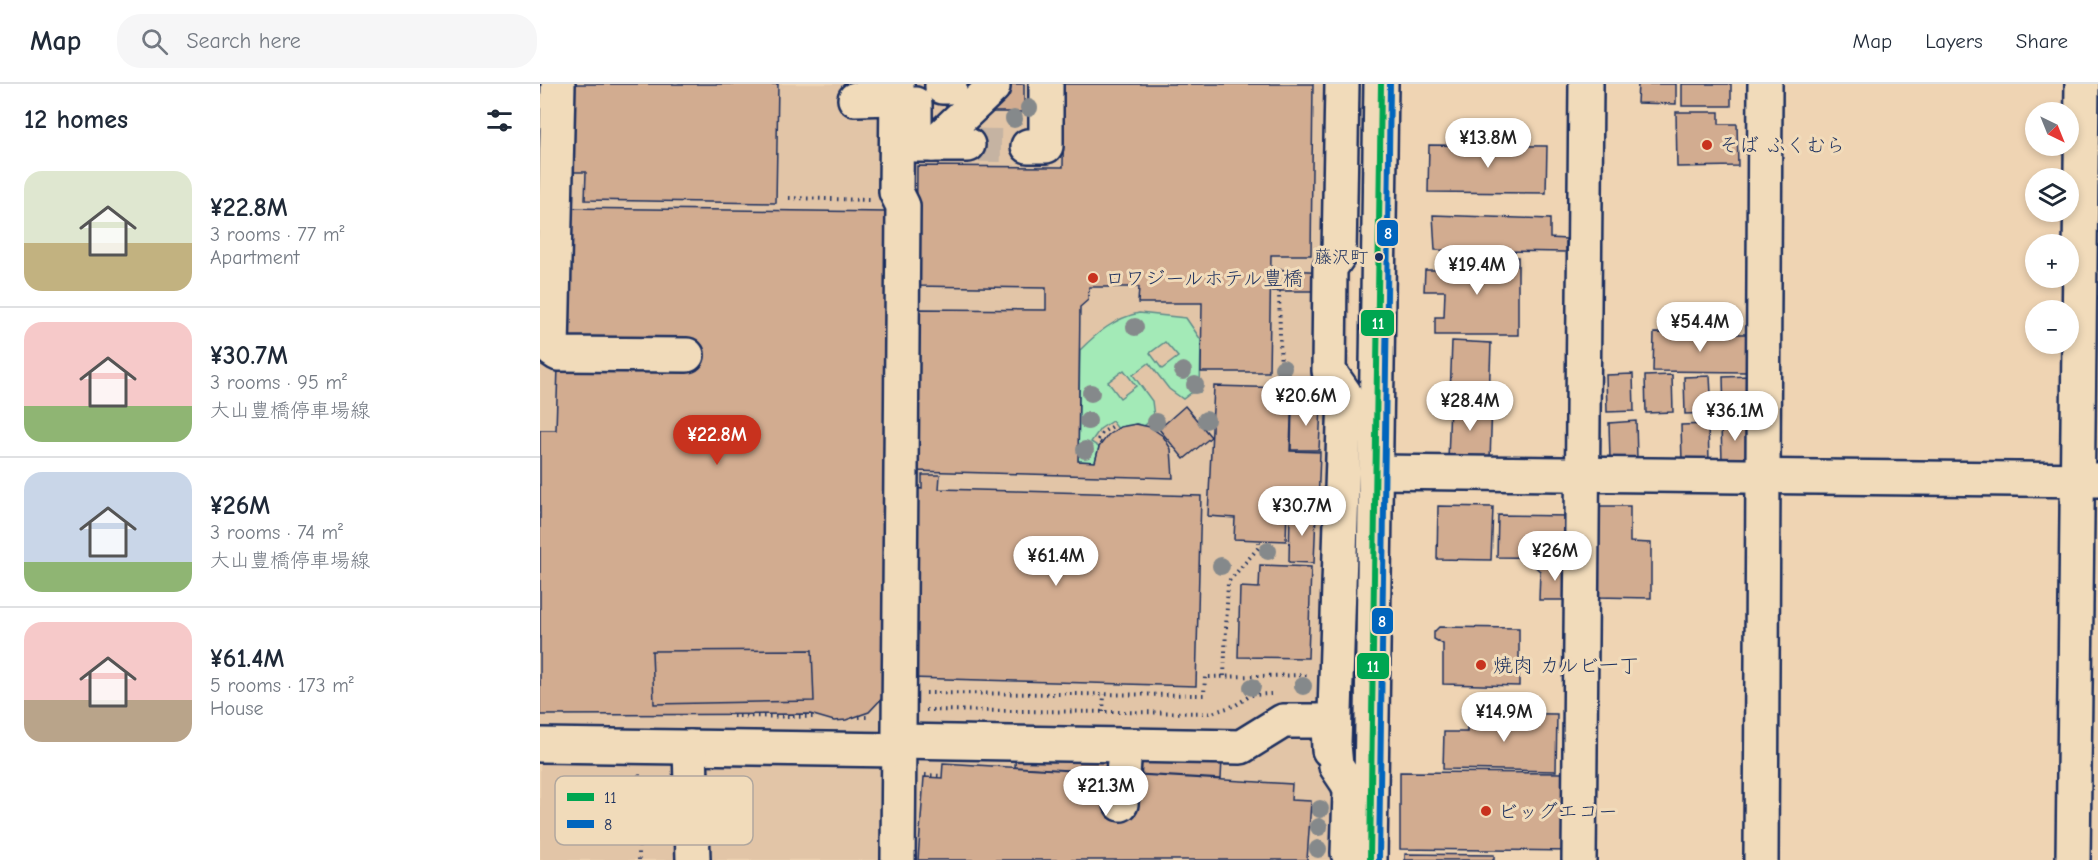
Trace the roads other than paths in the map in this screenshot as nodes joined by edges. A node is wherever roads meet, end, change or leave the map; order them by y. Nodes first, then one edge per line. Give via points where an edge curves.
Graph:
1 (540, 84) edge
2 (558, 84) edge
3 (1046, 84) edge
4 (1342, 84) edge
5 (1381, 84) edge
6 (1586, 84) edge
7 (1765, 84) edge
8 (2082, 84) edge
9 (993, 87) dead end
10 (540, 89) edge
11 (903, 89) edge
12 (855, 99) dead end
13 (933, 145) junction
14 (968, 145) tunnel mouth
15 (1028, 146) tunnel mouth
16 (552, 363) edge
17 (687, 367) dead end
18 (1376, 472) junction
19 (1583, 473) junction
20 (1762, 477) junction
21 (2087, 479) edge
22 (1335, 709) junction
23 (899, 732) junction
24 (540, 745) edge
25 (690, 747) junction
26 (691, 776) edge
27 (693, 845) edge
28 (693, 860) edge
29 (898, 860) edge
30 (1340, 860) edge
31 (1355, 860) edge
32 (1370, 860) edge
33 (1579, 860) edge
34 (1761, 860) edge
35 (2073, 860) edge

1 - 10 street
2 - 16 street
3 - 15 street via 1046,146
4 - 22 street via 1339,255 1330,268 1329,371 1345,394
5 - 18 street
6 - 19 street
7 - 20 street
8 - 21 street
9 - 13 street
11 - 12 street
11 - 13 street via 915,145
11 - 23 street via 896,192 903,206
13 - 14 street
16 - 17 street
18 - 19 street
18 - 32 street
19 - 20 street
19 - 33 street
20 - 21 street
20 - 34 street
21 - 35 street
22 - 23 street via 1259,711 1223,731
22 - 31 street via 1336,766 1348,784 1348,853
23 - 25 street
23 - 29 street
23 - 30 street via 1123,767 1231,756 1283,721 1328,721 1329,774 1338,786
24 - 25 street
25 - 26 street
27 - 28 street

